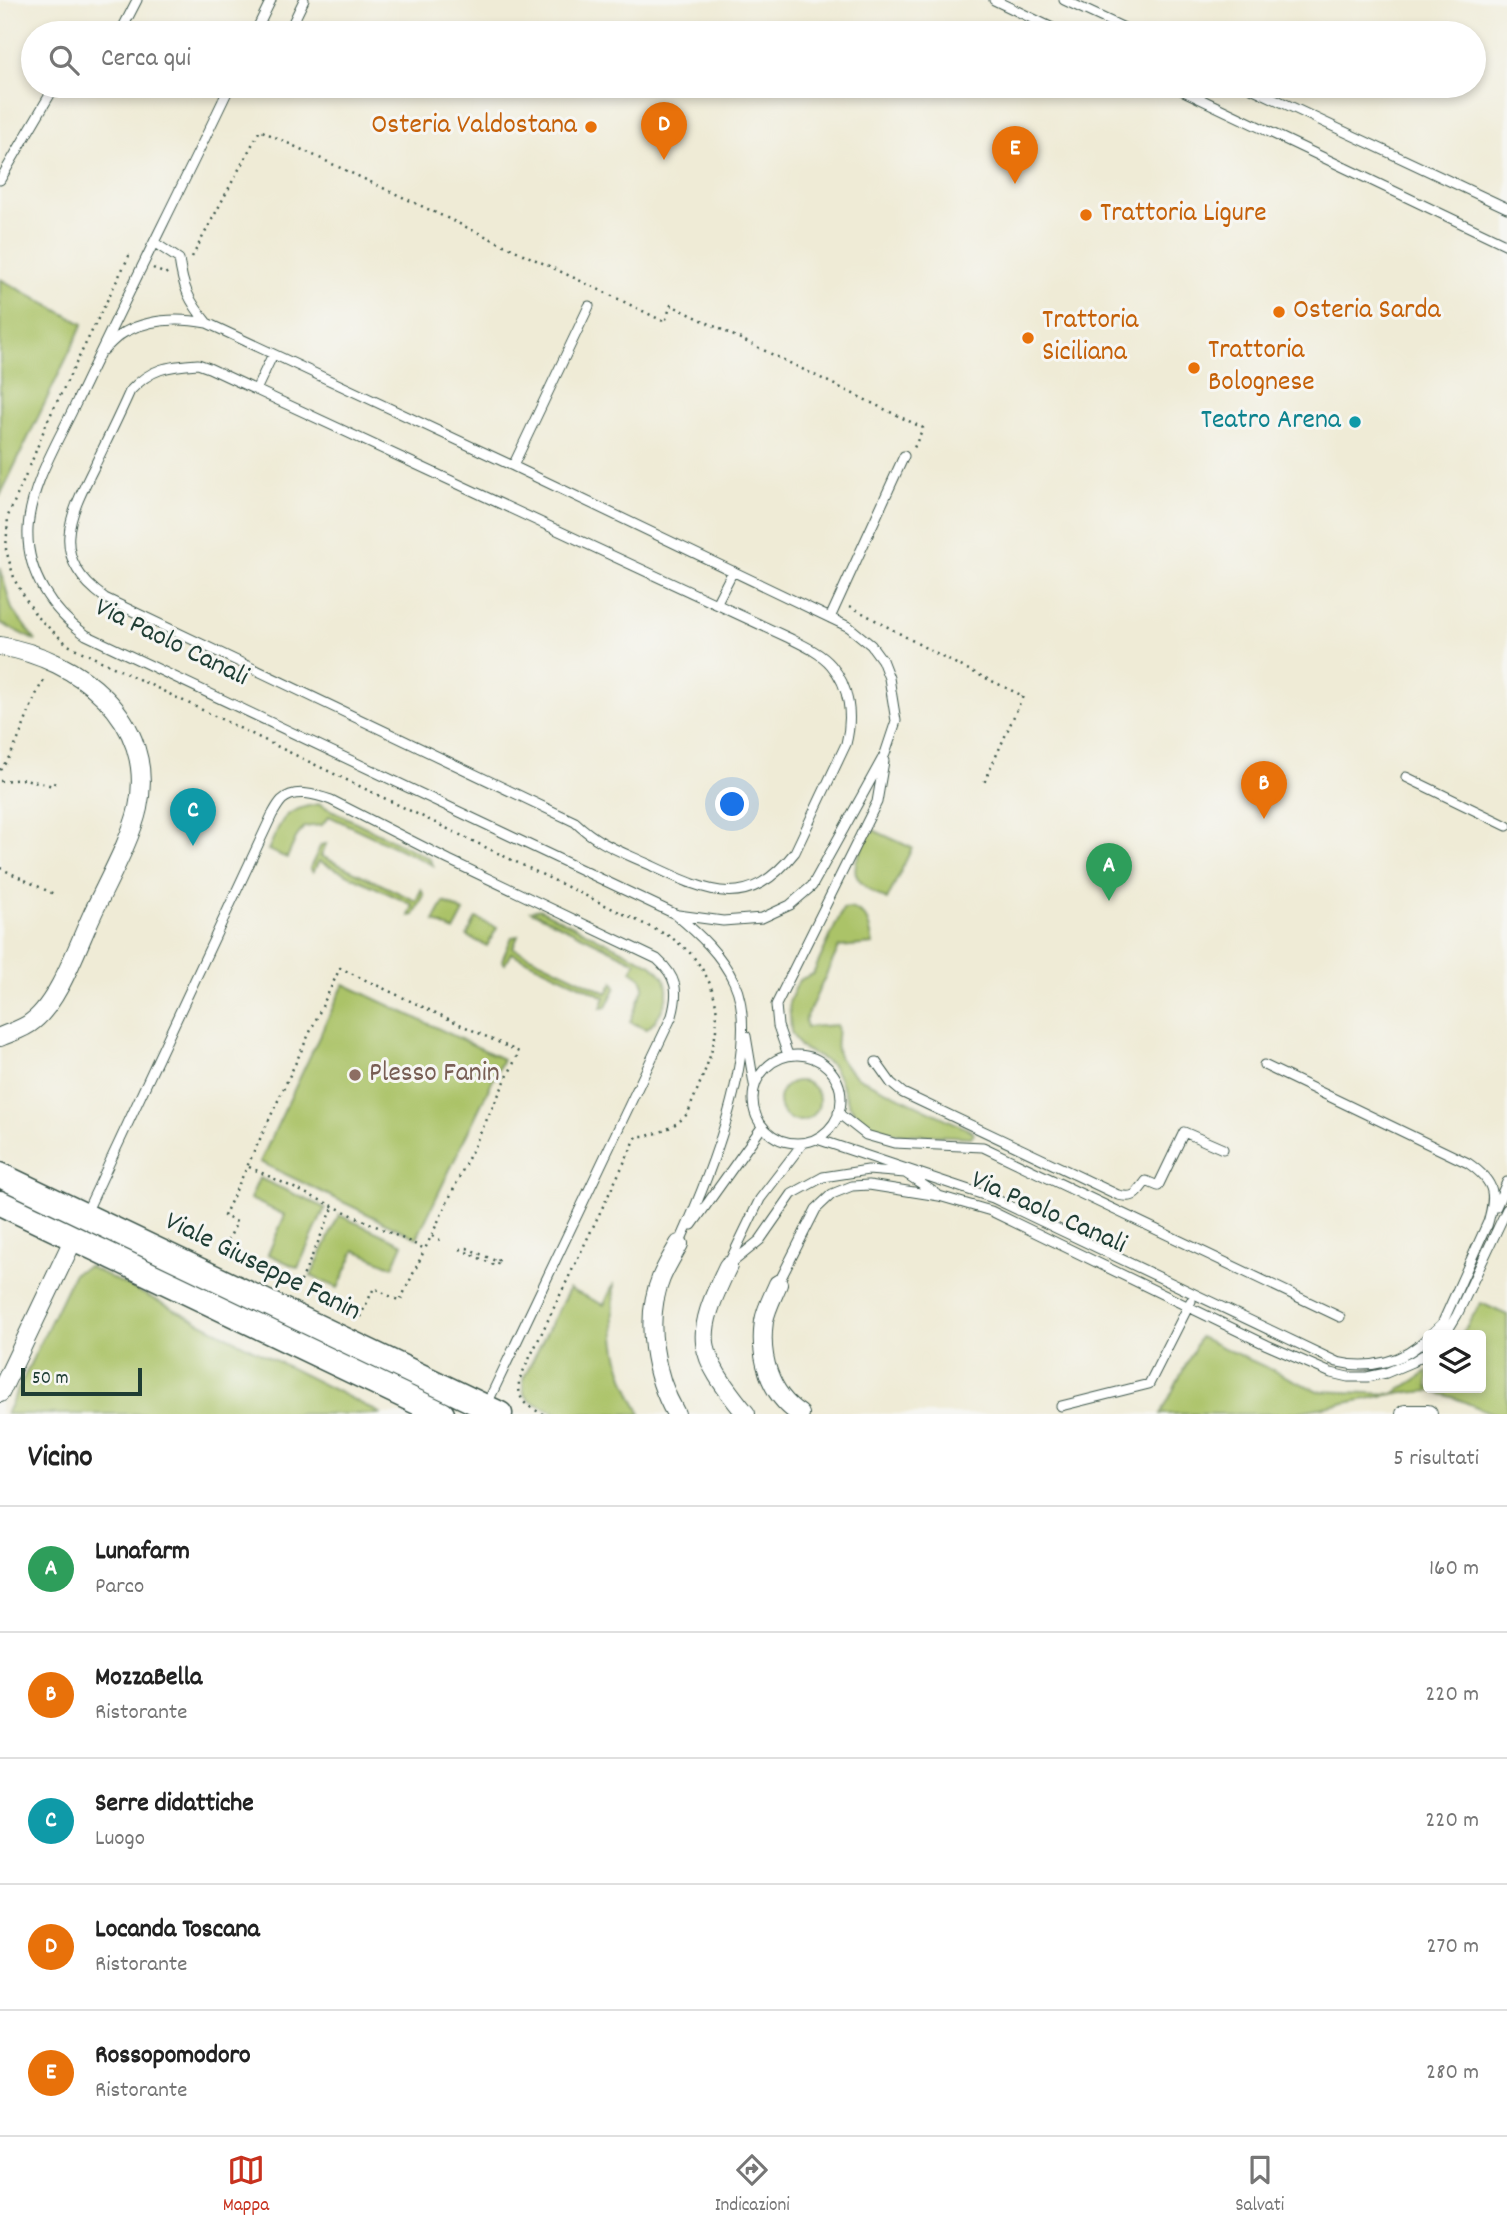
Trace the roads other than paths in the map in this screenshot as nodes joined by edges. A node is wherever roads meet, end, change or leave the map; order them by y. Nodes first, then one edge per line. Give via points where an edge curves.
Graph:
1 (137, 0) edge
2 (271, 0) edge
3 (304, 0) edge
4 (994, 0) edge
5 (1064, 0) edge
6 (126, 21) edge
7 (261, 21) edge
8 (294, 21) edge
9 (1038, 21) edge
10 (1109, 21) edge
11 (48, 98) edge
12 (224, 98) edge
13 (1198, 98) edge
14 (1273, 98) edge
15 (0, 180) edge
16 (1507, 208) edge
17 (155, 243) junction
18 (1507, 245) edge
19 (589, 306) dead end
20 (207, 323) junction
21 (100, 354) junction
22 (273, 354) junction
23 (256, 390) junction
24 (908, 454) road end
25 (513, 466) junction
26 (733, 571) junction
27 (716, 604) junction
28 (830, 618) junction
29 (0, 646) edge
30 (885, 754) junction
31 (1406, 777) dead end
32 (1507, 826) edge
33 (676, 914) junction
34 (742, 1014) junction
35 (0, 1037) edge
36 (788, 1055) junction
37 (876, 1062) dead end
38 (1264, 1065) dead end
39 (754, 1084) junction
40 (838, 1113) junction
41 (762, 1127) junction
42 (817, 1139) junction
43 (803, 1143) junction
44 (1223, 1149) dead end
45 (0, 1175) edge
46 (1507, 1182) edge
47 (939, 1196) junction
48 (0, 1203) edge
49 (1507, 1209) edge
50 (84, 1216) junction
51 (1487, 1226) junction
52 (74, 1238) junction
53 (679, 1244) junction
54 (728, 1266) junction
55 (778, 1284) joint
56 (1195, 1295) junction
57 (1188, 1307) junction
58 (1340, 1317) dead end
59 (1436, 1330) edge
60 (1448, 1330) edge
61 (1423, 1342) edge
62 (1423, 1355) edge
63 (0, 1393) edge
64 (1061, 1406) dead end
65 (489, 1412) edge
66 (442, 1414) edge
67 (676, 1414) edge
68 (746, 1414) edge
69 (800, 1414) edge
70 (1405, 1414) edge
71 (1428, 1414) edge

1 - 6 lane
2 - 7 lane
3 - 8 lane
4 - 9 lane
5 - 10 lane
11 - 15 lane
12 - 17 lane, Via Paolo Canali
13 - 18 lane
14 - 16 lane
17 - 20 lane via 179,260 187,295
17 - 21 lane, Via Paolo Canali
19 - 25 lane
20 - 21 lane via 183,318 154,322 124,332
20 - 22 lane
21 - 33 lane, Via Paolo Canali via 31,500 32,565 43,591 61,615 86,635
22 - 23 lane
22 - 25 lane
23 - 27 lane
23 - 27 lane via 198,364 158,369 131,391 74,506 68,537 75,568 95,591 575,822 592,839 691,884 721,892 766,882 795,852 846,744 850,708 830,663 801,644
24 - 28 lane
25 - 26 lane
26 - 27 lane
26 - 28 lane
28 - 30 lane via 849,627 882,660 896,721
29 - 35 street via 55,663 98,690 125,725 140,776 138,807 128,835 61,982 34,1021
30 - 33 lane via 801,898 775,913 745,920
30 - 36 lane via 877,802 776,1005
31 - 32 lane
33 - 34 lane, Via Paolo Canali via 721,959 736,985
34 - 39 lane, Via Paolo Canali
34 - 53 lane, Via Paolo Canali via 742,1045 725,1129
36 - 39 lane via 762,1070
36 - 40 lane via 809,1057 828,1067 841,1091
37 - 44 lane via 903,1093 1118,1195 1137,1194 1146,1181 1158,1186 1184,1132
38 - 51 lane via 1481,1172 1493,1190
39 - 41 lane via 754,1114
40 - 42 lane
40 - 58 lane via 866,1135 894,1143 983,1147
41 - 43 lane via 788,1143
41 - 53 lane, Via Paolo Canali
42 - 43 lane
42 - 56 lane via 993,1198
43 - 54 lane via 760,1199
45 - 50 main road, Viale Giuseppe Fanin
46 - 51 lane
47 - 54 lane via 905,1173 868,1170 823,1177 792,1194 760,1240
47 - 55 lane, Via Paolo Canali via 869,1185 832,1194 816,1209
47 - 57 lane, Via Paolo Canali via 990,1211
48 - 52 main road, Viale Giuseppe Fanin
49 - 60 lane
50 - 65 main road, Viale Giuseppe Fanin
50 - 65 lane via 272,815 283,799 298,793 331,800 657,959 676,985 672,1016
51 - 59 lane
52 - 63 street
52 - 66 main road, Viale Giuseppe Fanin
53 - 67 street, Via Paolo Canali via 661,1278 652,1321 662,1381
54 - 68 street via 703,1331 709,1361
55 - 69 street, Via Paolo Canali via 764,1318 762,1350 779,1394
56 - 57 lane
56 - 61 lane via 1318,1354 1354,1366 1399,1358
57 - 62 lane, Via Paolo Canali via 1313,1366 1348,1377 1386,1373
57 - 64 lane via 1149,1384
70 - 71 street

